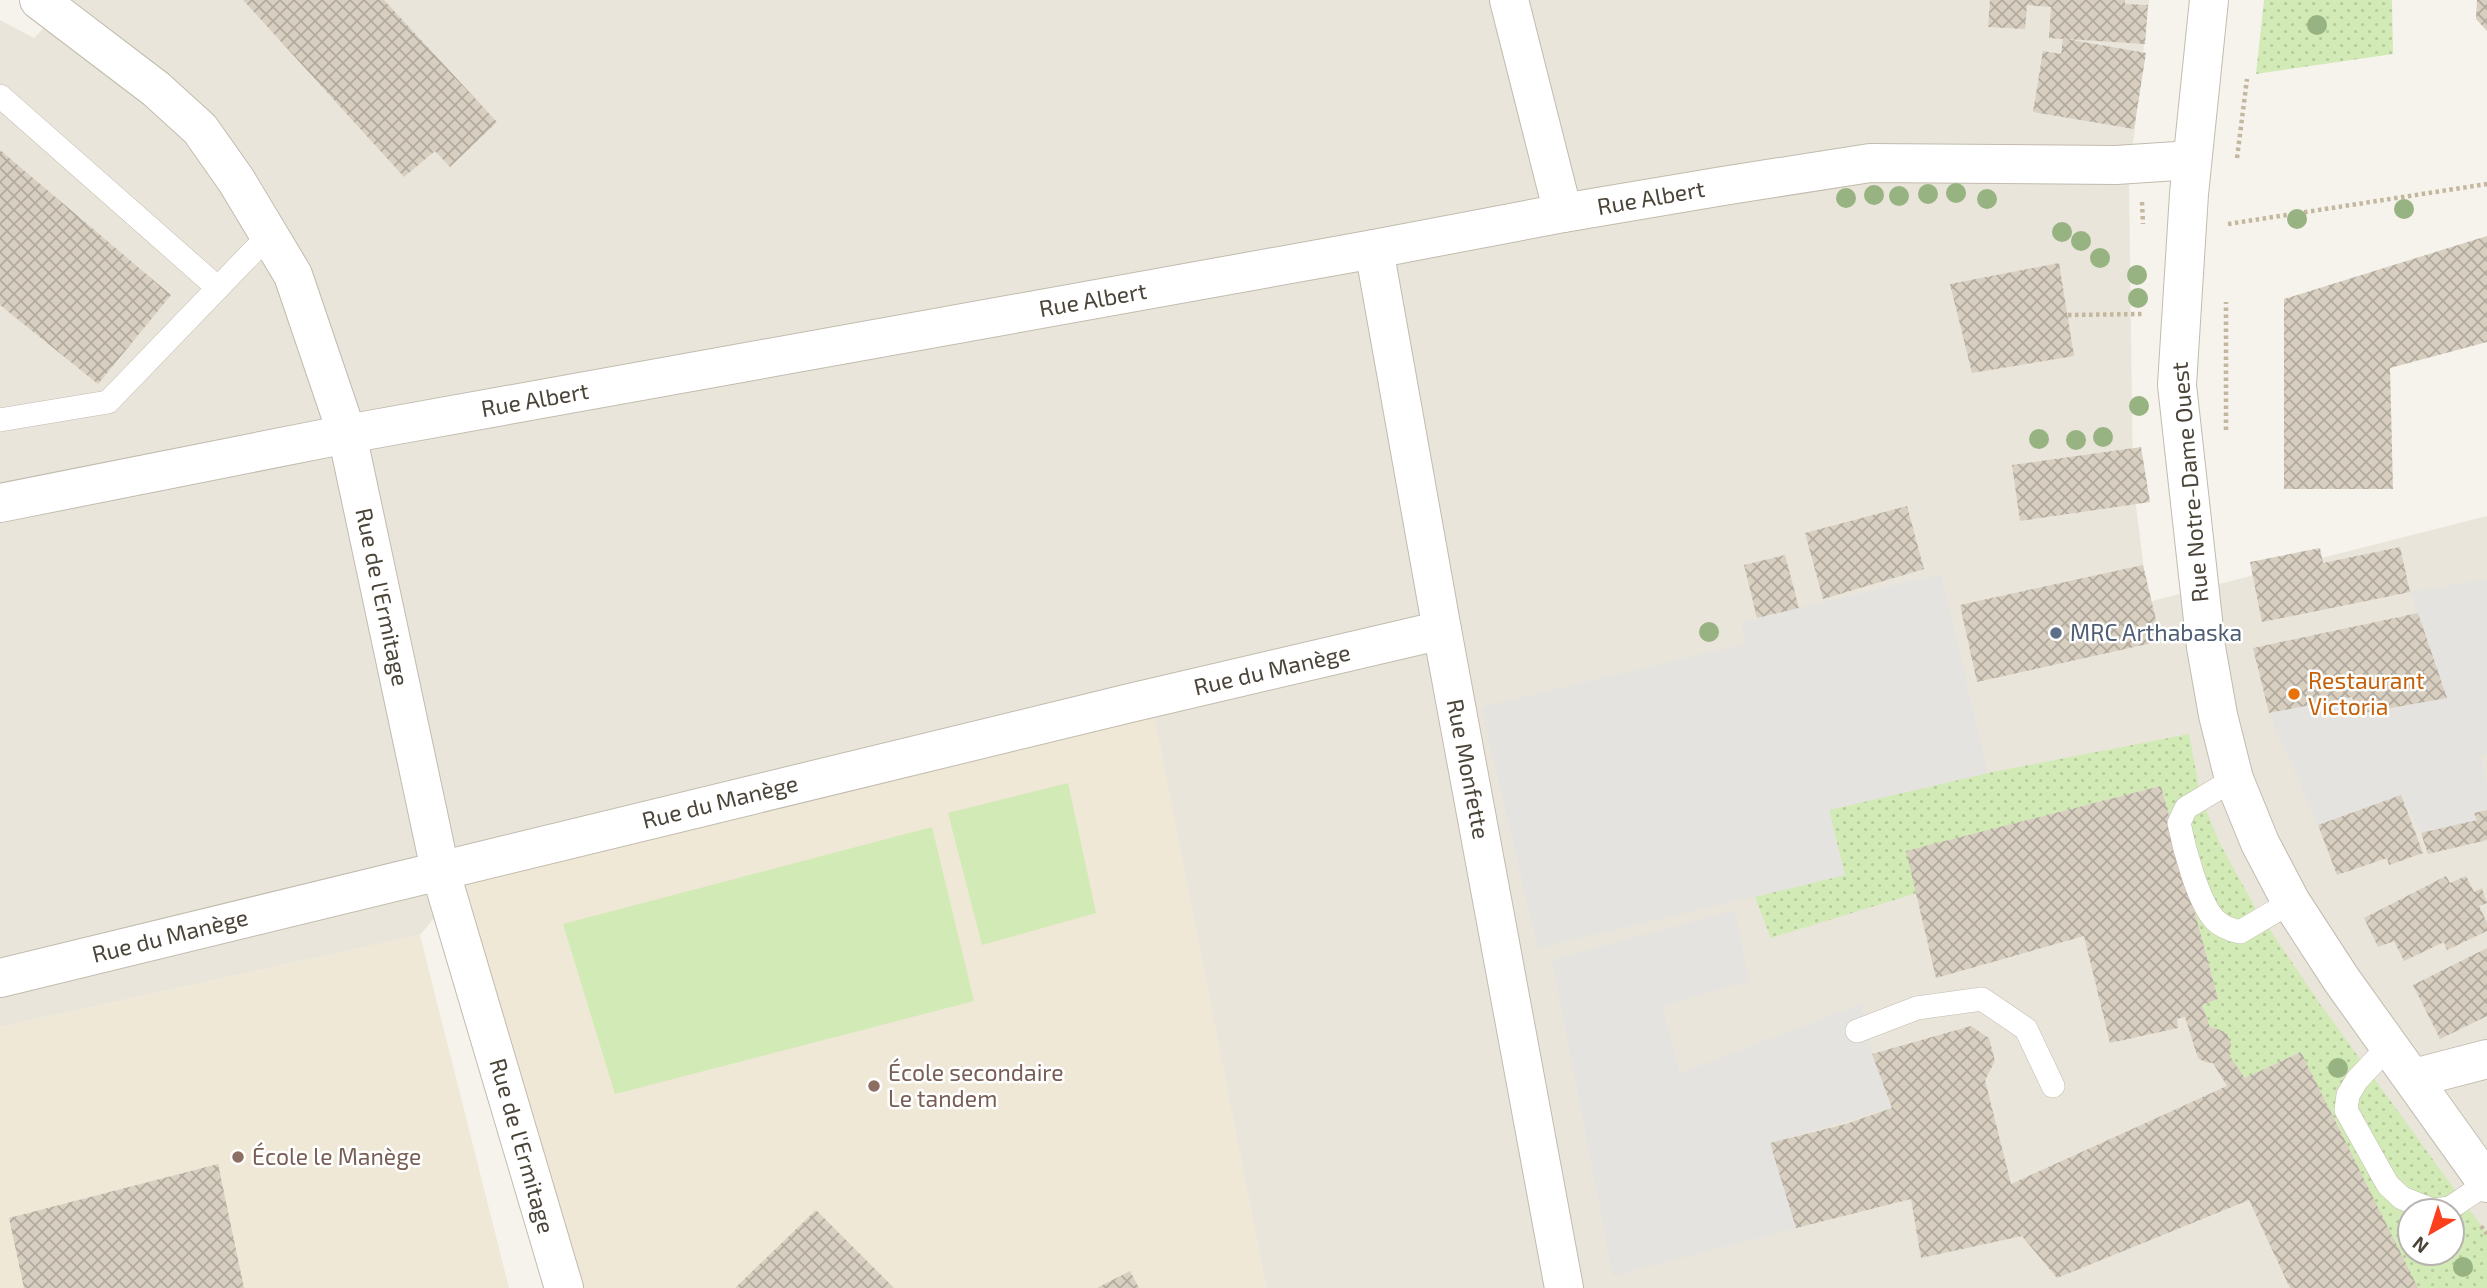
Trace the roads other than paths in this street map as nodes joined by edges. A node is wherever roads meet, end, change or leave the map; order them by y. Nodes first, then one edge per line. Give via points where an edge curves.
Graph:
1 (39, 0) edge
2 (1509, 0) edge
3 (2209, 0) edge
4 (0, 96) edge
5 (2192, 160) junction
6 (1563, 213) junction
7 (269, 235) junction
8 (1374, 249) junction
9 (218, 288) junction
10 (0, 420) edge
11 (347, 434) junction
12 (0, 503) edge
13 (1442, 630) junction
14 (2234, 779) junction
15 (440, 870) junction
16 (2291, 902) junction
17 (0, 978) edge
18 (1857, 1031) dead end
19 (2389, 1046) junction
20 (2487, 1059) edge
21 (2414, 1079) junction
22 (2053, 1086) dead end
23 (2487, 1183) edge
24 (564, 1288) edge
25 (1564, 1288) edge

1 - 7 street, Rue de l'Ermitage via 156,89 200,129
2 - 6 street
3 - 5 street, Rue Notre-Dame Ouest
4 - 9 lane
5 - 6 street, Rue Albert via 2116,165 1870,163
5 - 14 street, Rue Notre-Dame Ouest via 2177,385 2206,647
6 - 8 street, Rue Albert
7 - 9 lane
7 - 11 street, Rue de l'Ermitage via 293,275
8 - 11 street, Rue Albert
8 - 13 street, Rue Monfette
9 - 10 lane via 108,402
11 - 12 street, Rue Albert
11 - 15 street, Rue de l'Ermitage
13 - 15 street, Rue du Manège
13 - 25 street, Rue Monfette
14 - 16 street, Rue Notre-Dame Ouest
14 - 16 lane via 2186,808 2179,823 2196,883 2215,920 2240,932
15 - 17 street, Rue du Manège
15 - 24 street, Rue de l'Ermitage
16 - 19 street, Rue Notre-Dame Ouest
18 - 22 lane via 1917,1008 1982,999 2026,1029
19 - 21 street, Rue Notre-Dame Ouest
19 - 23 lane via 2357,1080 2346,1110 2388,1185 2402,1198 2432,1210 2450,1208
20 - 21 street
21 - 23 street, Rue Notre-Dame Ouest

